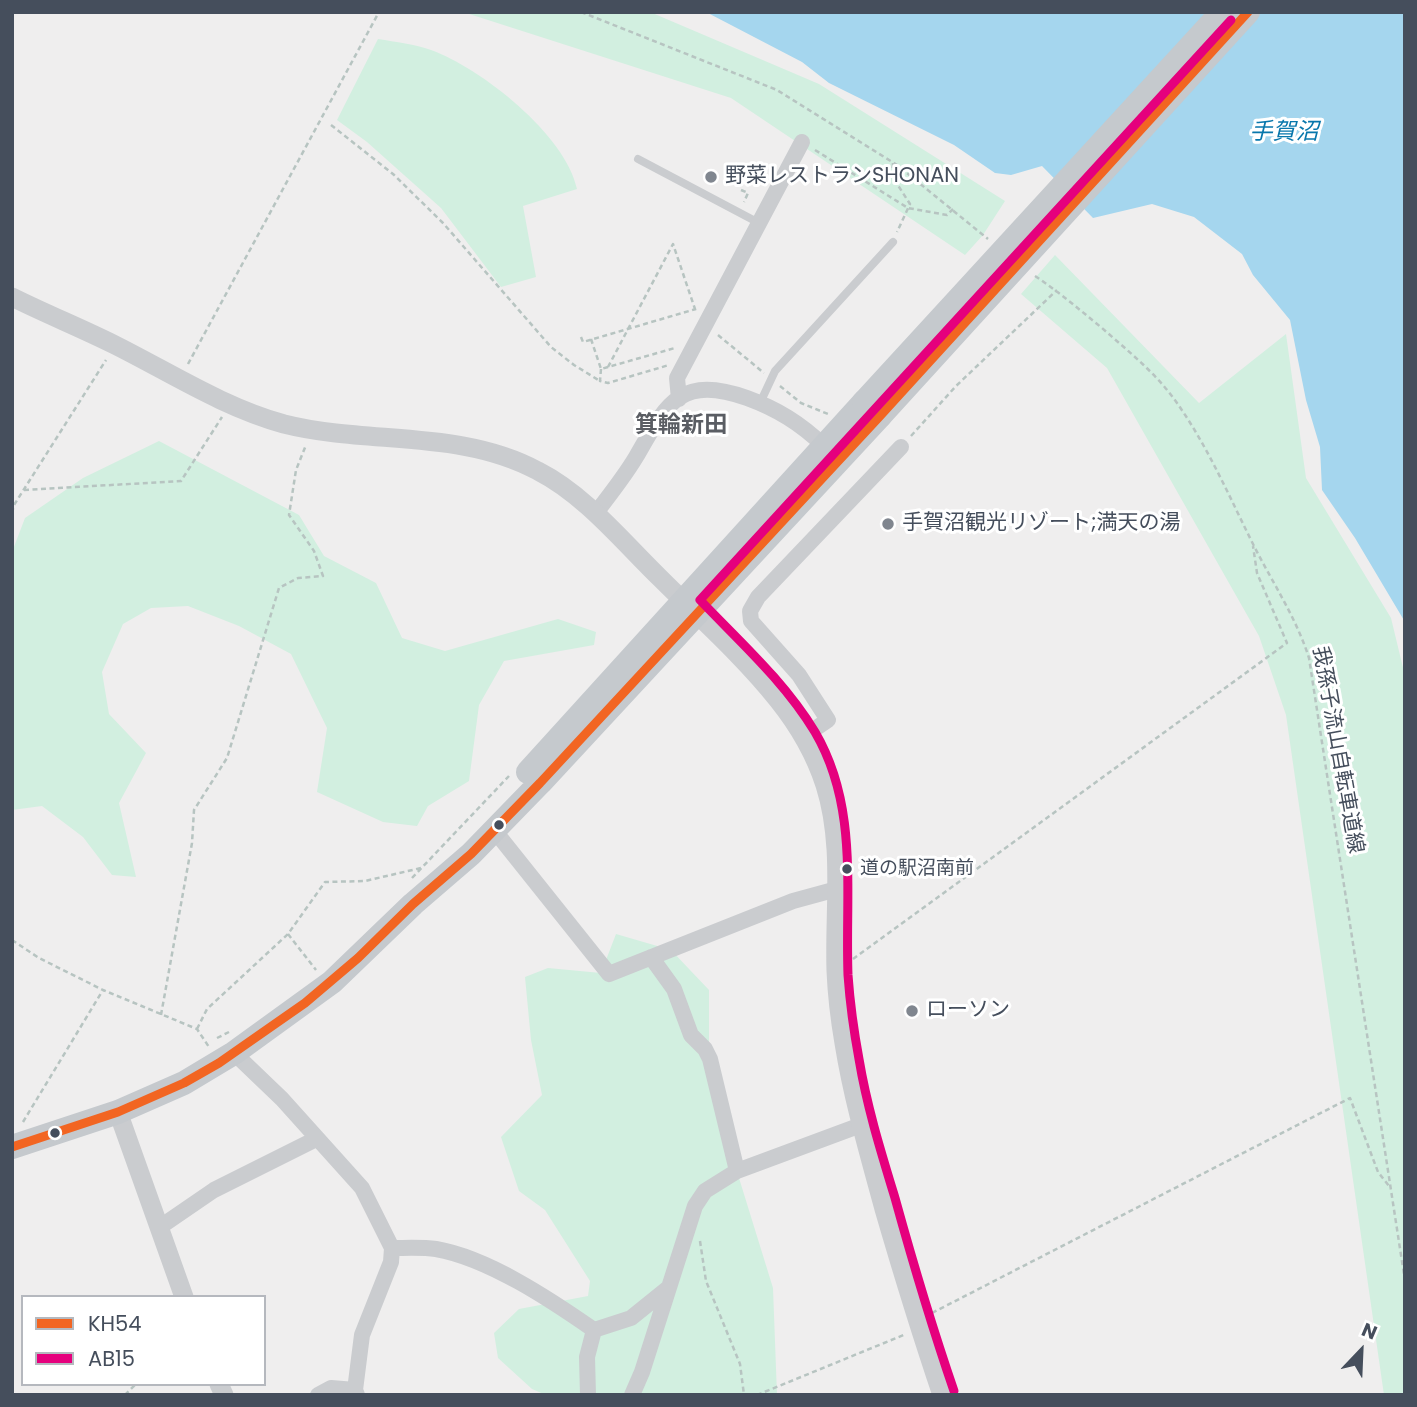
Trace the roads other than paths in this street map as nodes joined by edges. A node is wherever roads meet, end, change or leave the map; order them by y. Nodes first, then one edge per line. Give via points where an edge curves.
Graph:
1 (1222, 12) edge
2 (1248, 12) edge
3 (802, 142) road end
4 (638, 159) dead end
5 (759, 223) junction
6 (893, 242) road end
7 (12, 297) edge
8 (679, 398) junction
9 (760, 403) junction
10 (872, 409) junction
11 (824, 446) junction
12 (901, 447) road end
13 (595, 514) junction
14 (690, 607) junction
15 (803, 737) junction
16 (494, 830) junction
17 (837, 889) junction
18 (413, 904) junction
19 (651, 957) junction
20 (224, 1052) junction
21 (118, 1112) junction
22 (860, 1125) junction
23 (316, 1139) junction
24 (15, 1146) edge
25 (737, 1171) junction
26 (160, 1227) junction
27 (392, 1248) junction
28 (667, 1289) junction
29 (183, 1295) edge
30 (594, 1330) junction
31 (356, 1392) edge
32 (318, 1395) edge
33 (589, 1395) edge
34 (632, 1395) edge
35 (942, 1395) edge

1 - 10 main road, bridge
2 - 10 main road, bridge
3 - 5 street
4 - 5 lane
5 - 8 street via 704,315 677,378
6 - 9 lane via 775,371
7 - 13 street via 230,405 334,434 453,444 499,454 540,471
8 - 9 street via 705,389
8 - 13 street via 668,405
9 - 11 street via 782,412
10 - 11 main road
10 - 14 main road
11 - 14 main road
12 - 15 street via 758,597 750,611 751,621 799,675 828,720
13 - 14 street
14 - 15 street via 778,701
14 - 16 main road
14 - 18 main road via 460,846
15 - 17 street via 829,801
16 - 18 main road
16 - 19 street via 609,974
17 - 19 street via 793,901
17 - 22 street via 836,972
18 - 20 main road via 332,982
19 - 25 street via 674,989 691,1035 710,1059
20 - 21 main road via 184,1083
20 - 23 street via 282,1099
21 - 24 main road
21 - 26 street
22 - 25 street
22 - 35 street
23 - 26 street via 214,1190
23 - 27 street via 362,1188
25 - 28 street via 705,1191 695,1206
26 - 29 street
27 - 30 street via 434,1249 469,1258
27 - 31 street via 391,1262 362,1335
28 - 30 street via 631,1318
28 - 34 street
30 - 33 street via 587,1357
31 - 32 street via 331,1388

